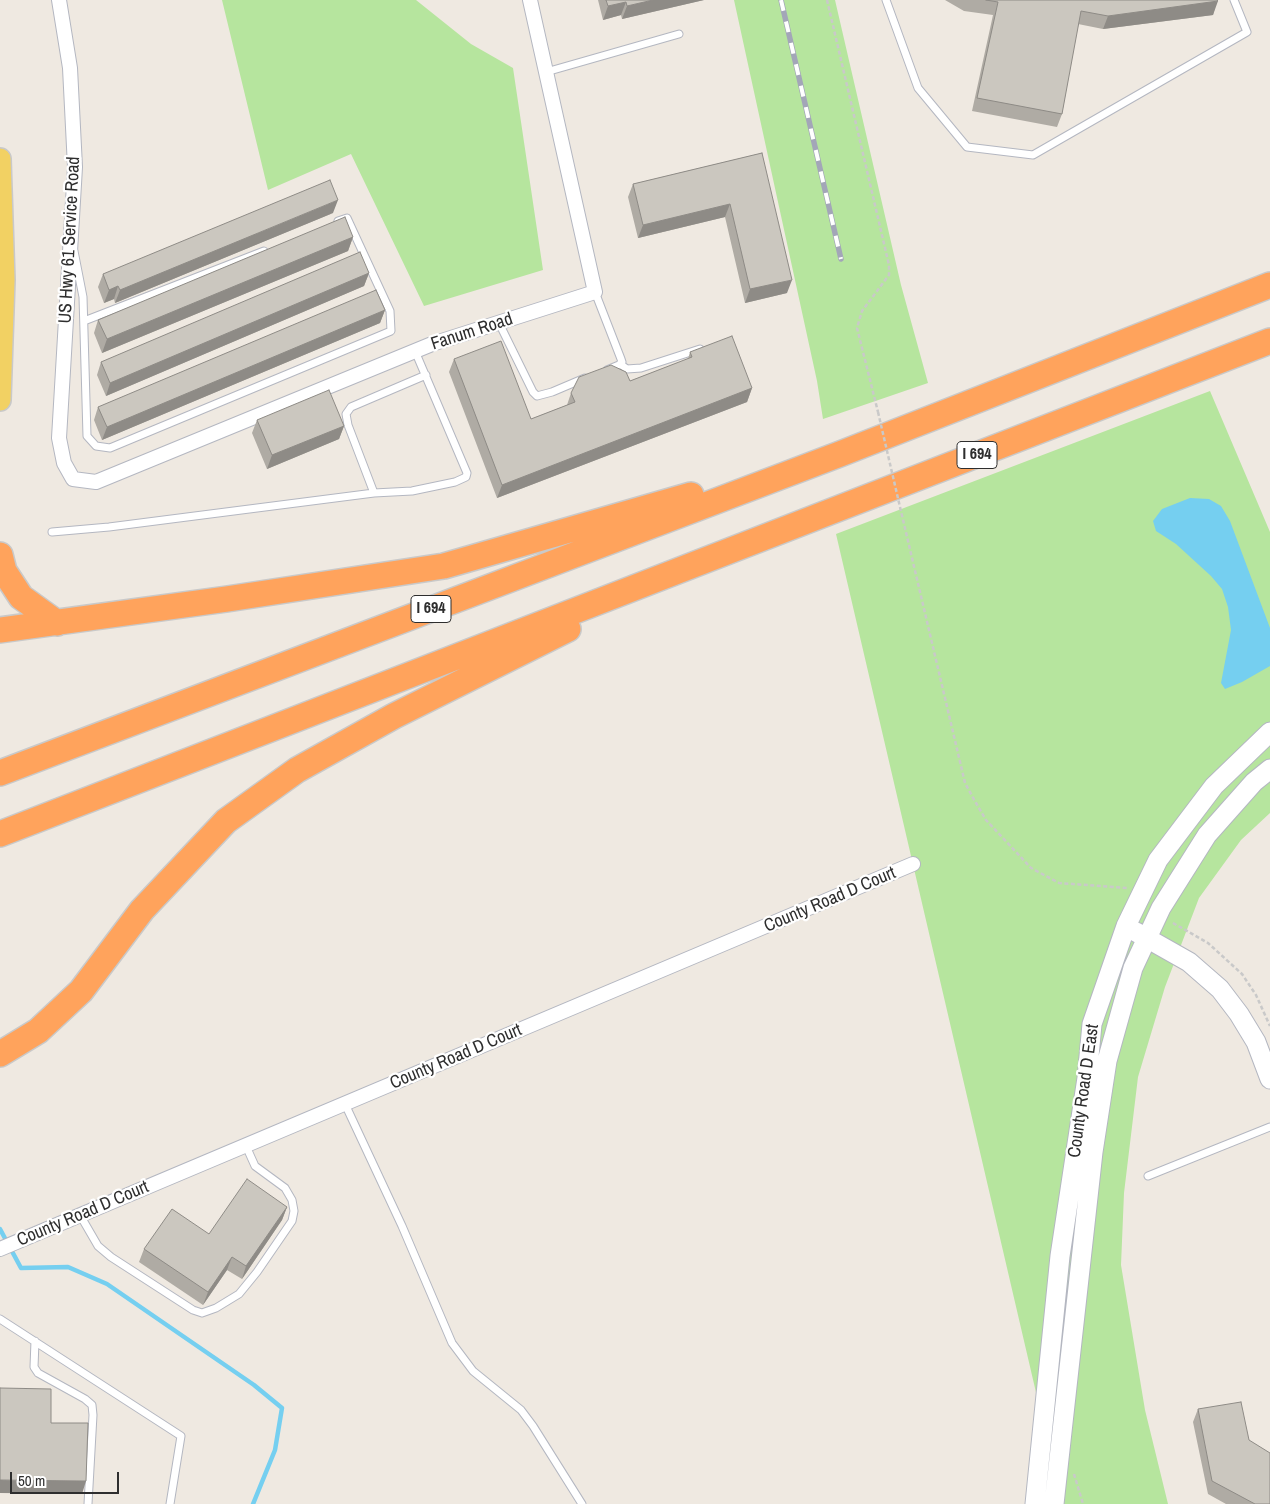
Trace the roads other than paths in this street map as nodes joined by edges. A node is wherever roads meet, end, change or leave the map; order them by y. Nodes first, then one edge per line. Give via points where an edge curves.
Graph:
1 (59, 0) edge
2 (530, 0) edge
3 (886, 0) edge
4 (1234, 0) edge
5 (679, 34) dead end
6 (546, 72) junction
7 (0, 159) edge
8 (330, 225) edge
9 (71, 236) junction
10 (268, 250) edge
11 (1270, 285) edge
12 (594, 292) junction
13 (84, 321) junction
14 (499, 323) junction
15 (1270, 341) edge
16 (705, 347) edge
17 (415, 351) junction
18 (620, 364) junction
19 (603, 371) edge
20 (595, 374) edge
21 (426, 375) junction
22 (0, 400) edge
23 (840, 454) junction
24 (73, 478) joint
25 (374, 493) junction
26 (52, 532) dead end
27 (0, 555) edge
28 (683, 569) junction
29 (57, 623) junction
30 (0, 630) edge
31 (1270, 732) edge
32 (11, 768) edge
33 (1270, 769) edge
34 (0, 834) edge
35 (913, 864) dead end
36 (1126, 926) junction
37 (1146, 939) junction
38 (38, 1031) junction
39 (0, 1043) edge
40 (0, 1054) edge
41 (1270, 1079) edge
42 (345, 1104) junction
43 (1270, 1127) edge
44 (246, 1146) junction
45 (1148, 1176) dead end
46 (80, 1216) junction
47 (0, 1249) edge
48 (0, 1319) edge
49 (35, 1341) junction
50 (88, 1504) edge
51 (170, 1504) edge
52 (582, 1504) edge
53 (1035, 1504) edge
54 (1054, 1504) edge

1 - 9 street, US Hwy 61 Service Road via 70,68 75,167
2 - 6 street
3 - 4 lane via 918,88 967,147 1033,155 1247,32
5 - 6 lane
6 - 12 street
7 - 22 main road via 4,280
8 - 13 lane via 347,218 390,311 391,331 110,448 96,446 86,436
9 - 13 lane via 82,282
9 - 24 street, US Hwy 61 Service Road via 59,438 64,463
10 - 13 lane
11 - 23 highway, I 694
12 - 14 street, Fanum Road
12 - 18 lane via 622,359
14 - 17 street, Fanum Road
14 - 20 lane via 537,396
15 - 28 highway, I 694
16 - 18 lane via 641,368 627,369
17 - 21 lane
17 - 24 street, Fanum Road via 96,482
18 - 19 lane
21 - 25 lane via 351,407 346,414
21 - 25 lane via 466,477 412,491
23 - 29 highway via 444,566
23 - 32 highway, I 694
25 - 26 lane
27 - 29 highway via 4,570 21,597
28 - 34 highway, I 694
28 - 38 highway via 394,716 297,770 226,821 142,910 81,991
29 - 30 highway
31 - 36 street, County Road D East via 1214,786 1158,860
33 - 37 street, County Road D East via 1254,782 1207,835
35 - 42 street, County Road D Court
36 - 37 street
36 - 53 street, County Road D East via 1092,1024 1060,1256
37 - 41 street via 1189,962 1220,989 1256,1042
37 - 54 street, County Road D East via 1133,968 1107,1061 1093,1152
38 - 39 highway
38 - 40 highway
42 - 44 street, County Road D Court
42 - 52 lane via 452,1342 473,1371 520,1410 533,1426
43 - 45 lane
44 - 46 street, County Road D Court
44 - 46 lane via 255,1166 286,1188 294,1211 292,1221 240,1294 216,1308 202,1313 193,1310 111,1257 98,1246
46 - 47 street, County Road D Court
48 - 49 lane
49 - 50 lane via 34,1367 38,1373 92,1405
49 - 51 lane via 181,1436

